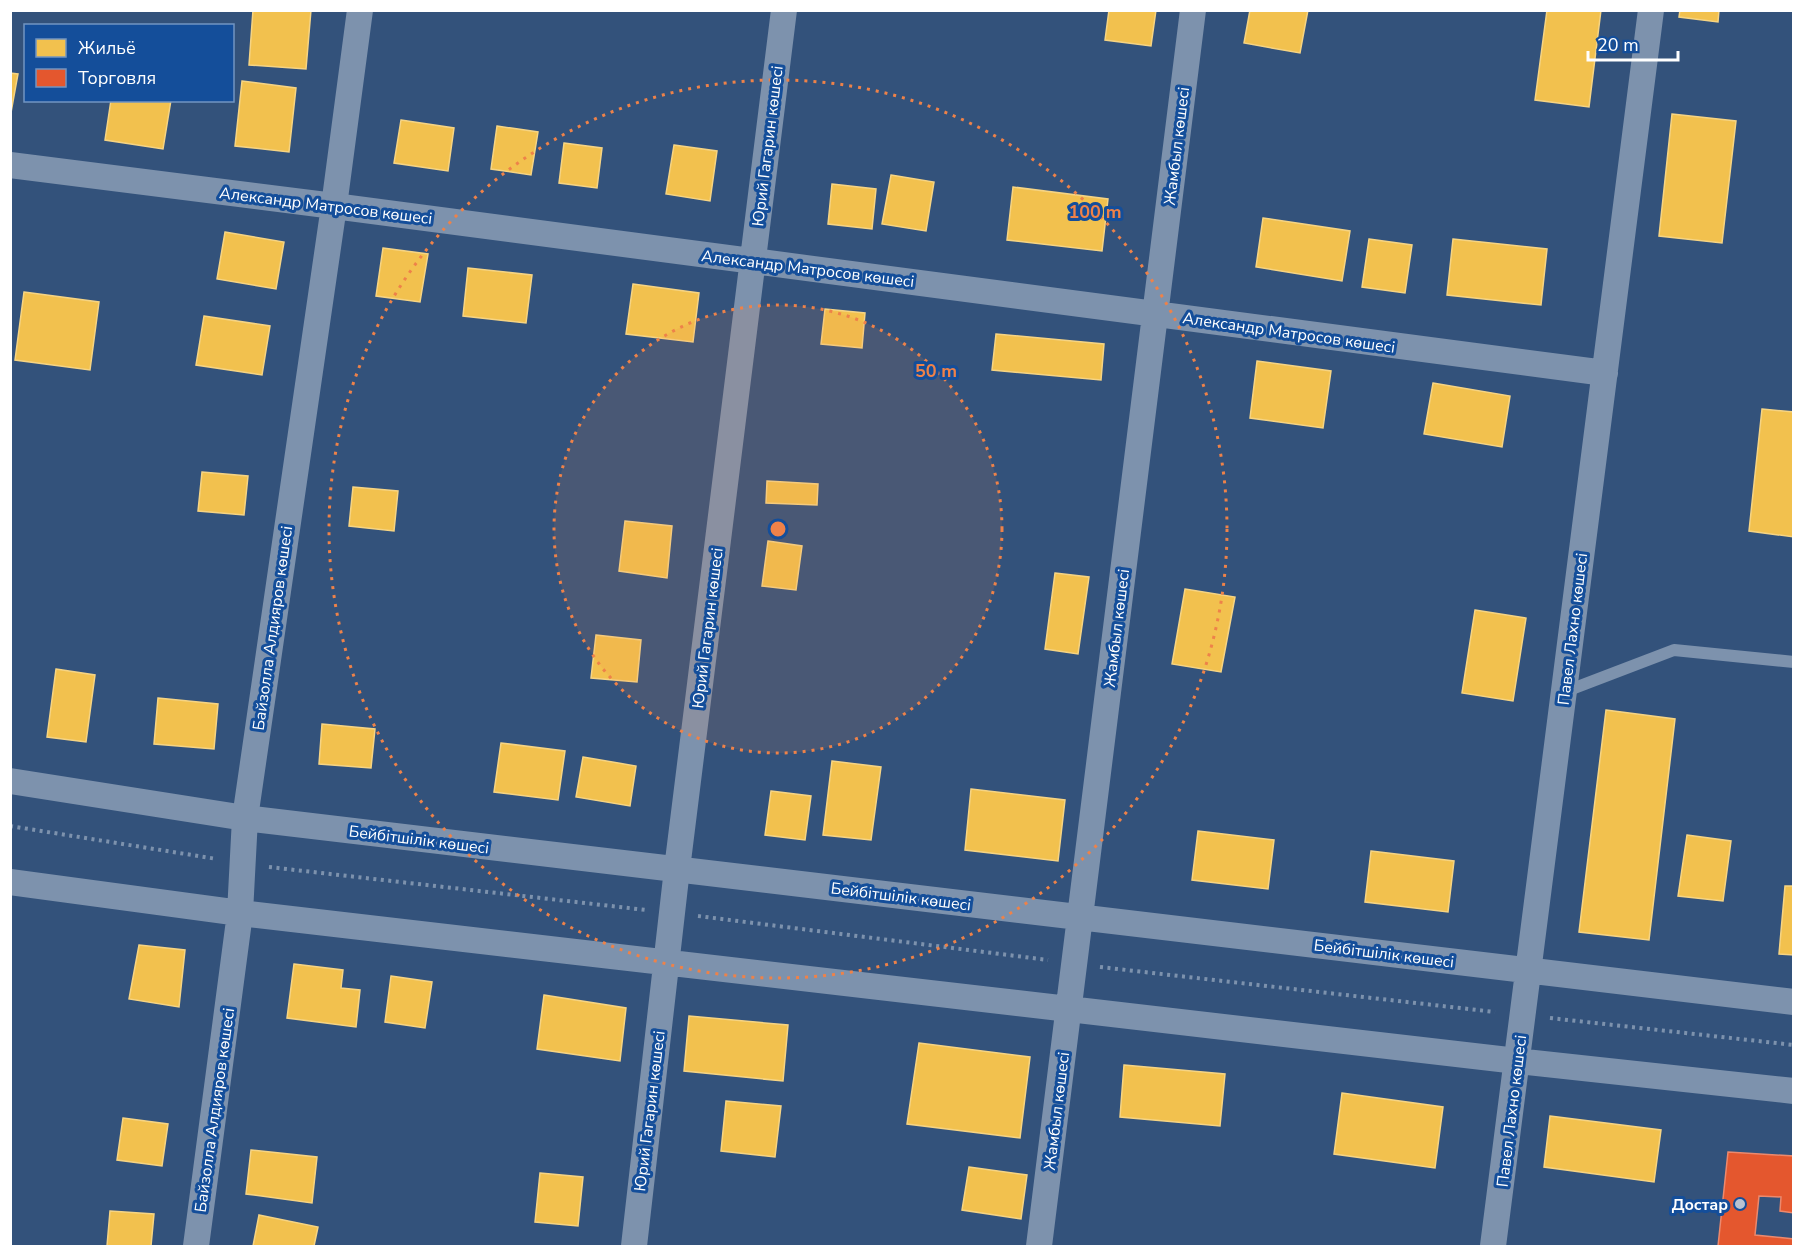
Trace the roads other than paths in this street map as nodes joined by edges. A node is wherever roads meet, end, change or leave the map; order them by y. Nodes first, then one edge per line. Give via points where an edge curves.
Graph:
1 (360, 10) edge
2 (784, 10) edge
3 (1192, 10) edge
4 (1651, 10) edge
5 (10, 165) edge
6 (334, 206) junction
7 (753, 261) junction
8 (1155, 313) junction
9 (1605, 373) junction
10 (1794, 662) edge
11 (1564, 692) junction
12 (10, 781) edge
13 (245, 818) junction
14 (677, 869) junction
15 (10, 882) edge
16 (240, 913) junction
17 (1080, 917) junction
18 (666, 962) junction
19 (1529, 970) junction
20 (1794, 1002) edge
21 (1069, 1008) junction
22 (1517, 1061) junction
23 (1794, 1091) edge
24 (196, 1246) edge
25 (634, 1246) edge
26 (1040, 1246) edge
27 (1493, 1246) edge

1 - 6 street, Байзолла Алдияров көшесі
2 - 7 street, Юрий Гагарин көшесі
3 - 8 street, Жамбыл көшесі
4 - 9 street, Павел Лахно көшесі
5 - 6 street, Александр Матросов көшесі
6 - 7 street, Александр Матросов көшесі
6 - 13 street, Байзолла Алдияров көшесі
7 - 8 street, Александр Матросов көшесі
7 - 14 street, Юрий Гагарин көшесі
8 - 9 street, Александр Матросов көшесі
8 - 17 street, Жамбыл көшесі
9 - 11 street, Павел Лахно көшесі
10 - 11 lane via 1674,650
11 - 19 street, Павел Лахно көшесі
12 - 13 street, Бейбітшілік көшесі
13 - 14 street, Бейбітшілік көшесі
13 - 16 street, Байзолла Алдияров көшесі
14 - 17 street, Бейбітшілік көшесі
14 - 18 street, Юрий Гагарин көшесі
15 - 16 street
16 - 18 street
16 - 24 street, Байзолла Алдияров көшесі
17 - 19 street, Бейбітшілік көшесі
17 - 21 street, Жамбыл көшесі
18 - 21 street
18 - 25 street, Юрий Гагарин көшесі
19 - 20 street, Бейбітшілік көшесі
19 - 22 street, Павел Лахно көшесі
21 - 22 street
21 - 26 street, Жамбыл көшесі
22 - 23 street
22 - 27 street, Павел Лахно көшесі

